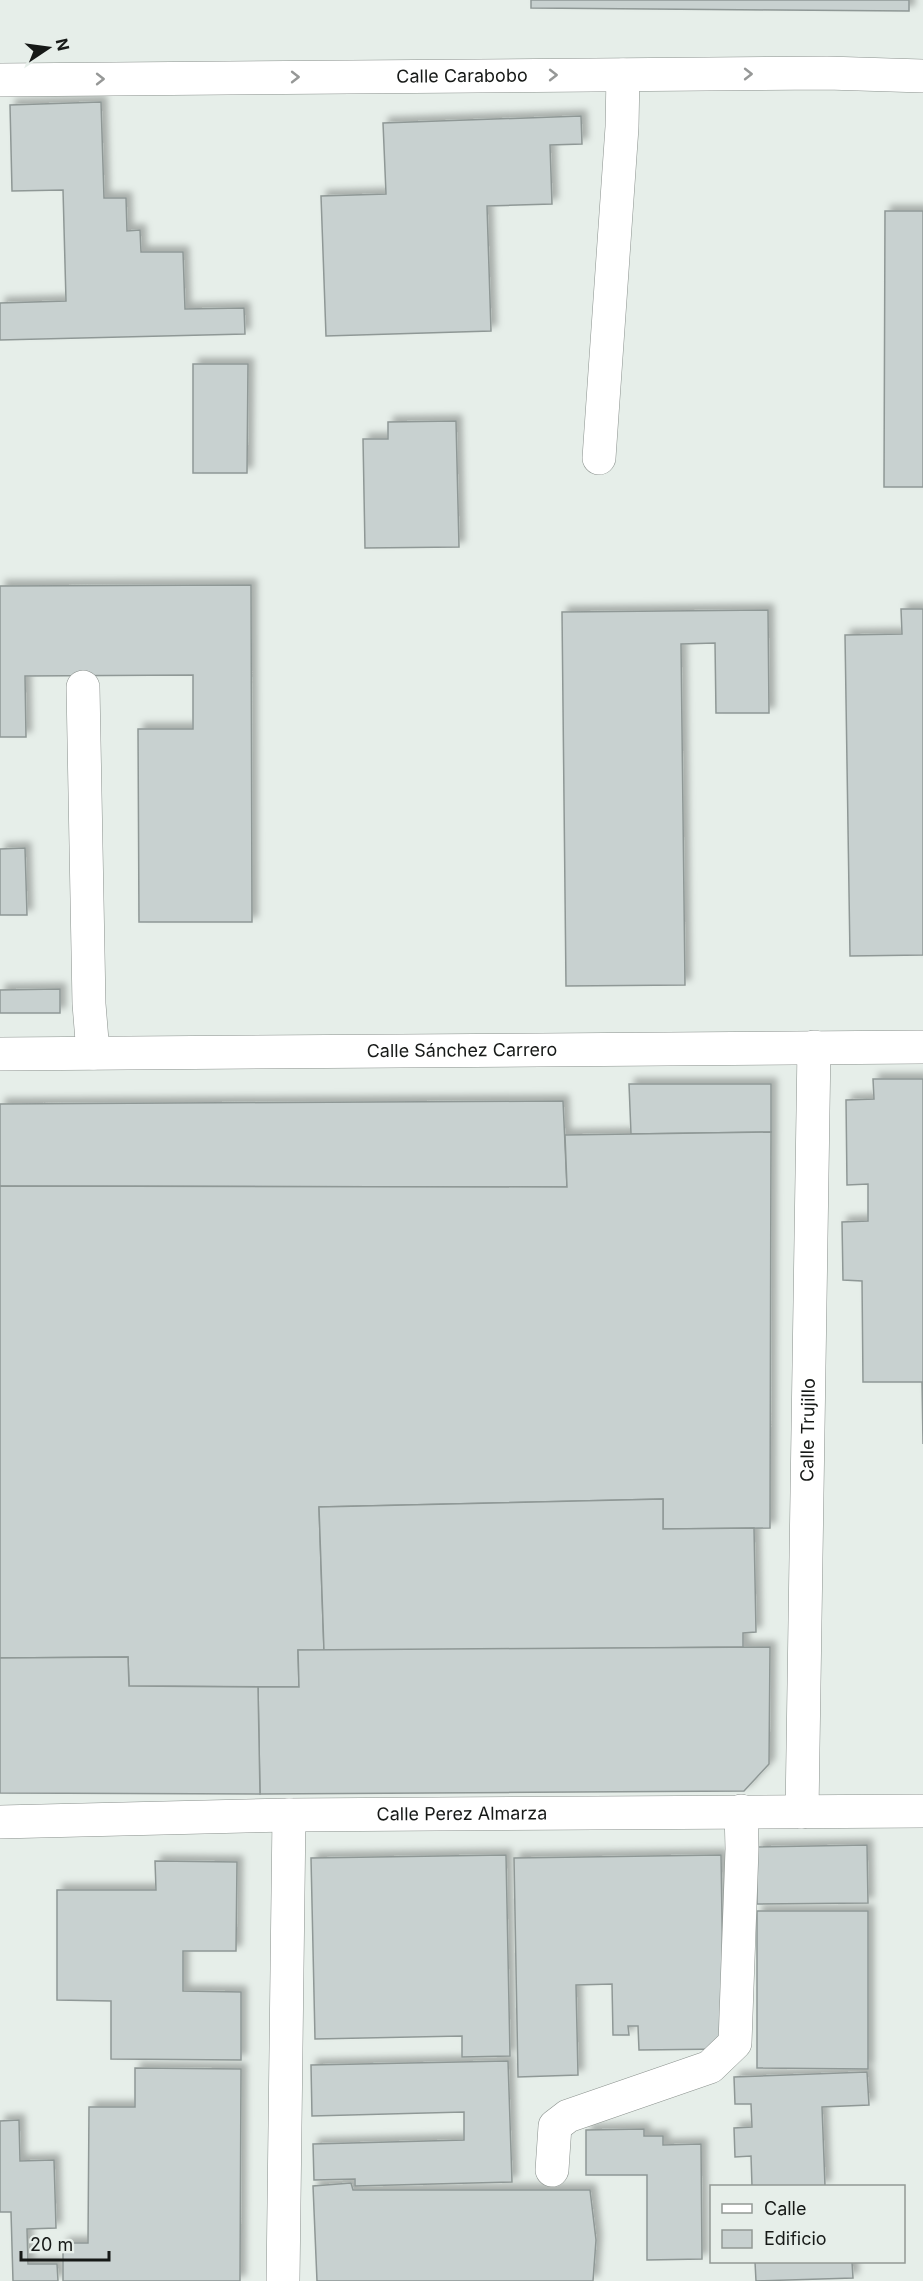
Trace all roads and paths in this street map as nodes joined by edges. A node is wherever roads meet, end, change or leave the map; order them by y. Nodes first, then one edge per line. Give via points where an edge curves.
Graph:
1 (622, 75) junction
2 (923, 76) edge
3 (0, 80) edge
4 (599, 458) dead end
5 (83, 687) dead end
6 (814, 1047) junction
7 (923, 1047) edge
8 (93, 1053) junction
9 (0, 1054) edge
10 (923, 1810) edge
11 (741, 1811) junction
12 (802, 1812) junction
13 (289, 1815) junction
14 (0, 1822) edge
15 (552, 2170) dead end
16 (283, 2281) edge

1 -> 2 street, Calle Carabobo
3 -> 1 street, Calle Carabobo
1 - 4 street via 622,127
5 - 8 street
6 - 7 street, Calle Sánchez Carrero
6 - 8 street, Calle Sánchez Carrero
6 - 12 street, Calle Trujillo
8 - 9 street, Calle Sánchez Carrero
10 - 12 street, Calle Perez Almarza
11 - 12 street, Calle Perez Almarza
11 - 13 street, Calle Perez Almarza
11 - 15 street via 735,2043 710,2067 568,2116 555,2126
13 - 14 street, Calle Perez Almarza
13 - 16 street

